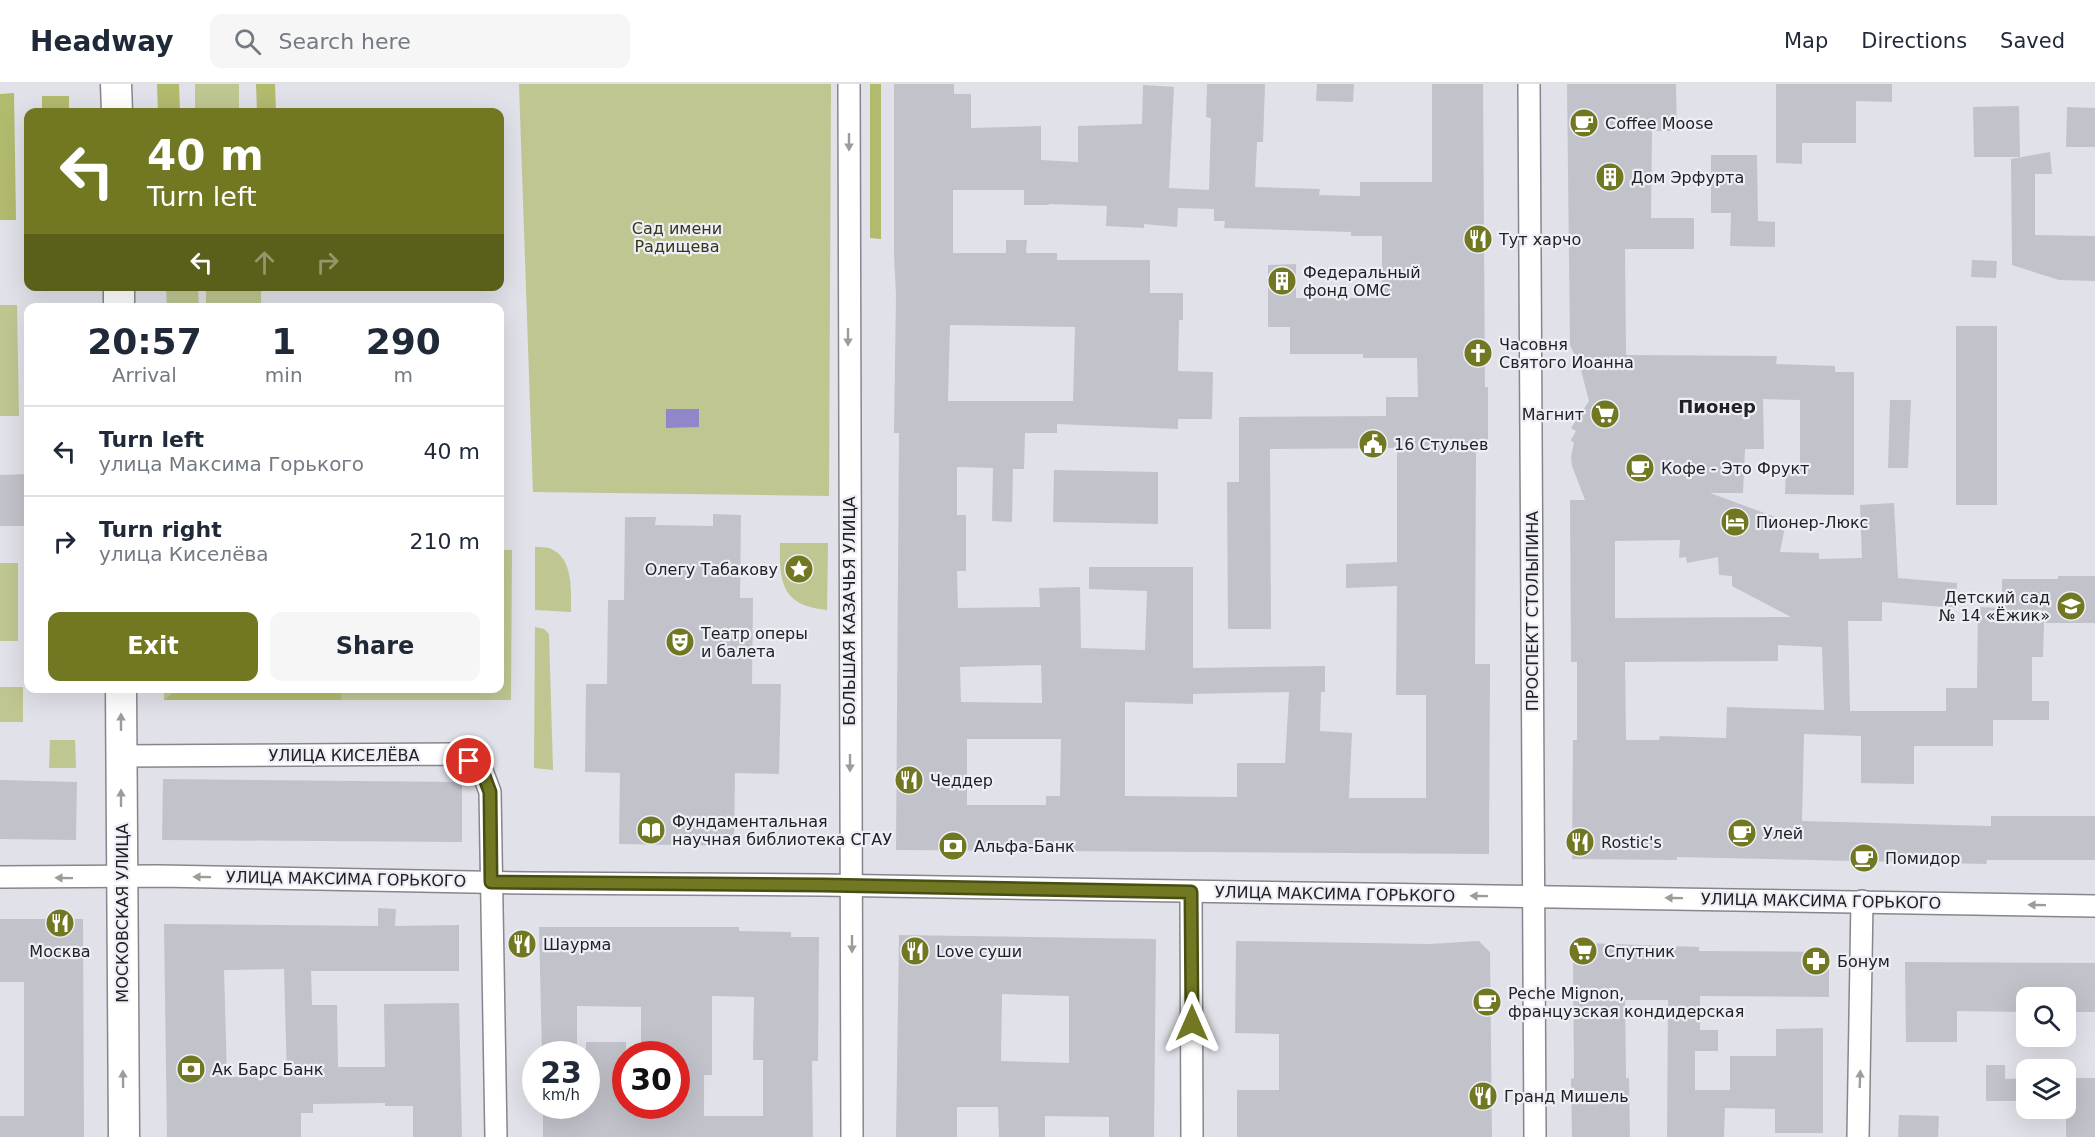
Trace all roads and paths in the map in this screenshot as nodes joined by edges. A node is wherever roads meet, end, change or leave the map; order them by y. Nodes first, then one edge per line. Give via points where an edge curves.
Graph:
1 (116, 84) edge
2 (849, 84) edge
3 (1529, 84) edge
4 (117, 108) edge
5 (121, 693) edge
6 (121, 756) junction
7 (0, 877) edge
8 (122, 877) junction
9 (491, 882) junction
10 (851, 886) junction
11 (1191, 892) junction
12 (1534, 897) junction
13 (1862, 901) junction
14 (2095, 906) edge
15 (124, 1137) edge
16 (496, 1137) edge
17 (852, 1137) edge
18 (1192, 1137) edge
19 (1535, 1137) edge
20 (1857, 1137) edge

1 - 4 main road
2 -> 10 street, БОЛЬШАЯ КАЗАЧЬЯ УЛИЦА
3 - 12 street, ПРОСПЕКТ СТОЛЫПИНА
6 -> 5 main road, МОСКОВСКАЯ УЛИЦА
8 -> 6 main road, МОСКОВСКАЯ УЛИЦА
6 - 9 street, УЛИЦА КИСЕЛЁВА via 457,754 481,768 490,792
8 -> 7 street, УЛИЦА МАКСИМА ГОРЬКОГО
9 -> 8 street, УЛИЦА МАКСИМА ГОРЬКОГО
15 -> 8 main road, МОСКОВСКАЯ УЛИЦА
9 - 10 street, УЛИЦА МАКСИМА ГОРЬКОГО
9 - 16 street, УЛИЦА КИСЕЛЁВА
10 - 11 street, УЛИЦА МАКСИМА ГОРЬКОГО
10 -> 17 street, БОЛЬШАЯ КАЗАЧЬЯ УЛИЦА
12 -> 11 street, УЛИЦА МАКСИМА ГОРЬКОГО
11 - 18 street
13 -> 12 street, УЛИЦА МАКСИМА ГОРЬКОГО
12 - 19 street, ПРОСПЕКТ СТОЛЫПИНА
14 -> 13 street, УЛИЦА МАКСИМА ГОРЬКОГО
20 -> 13 street

